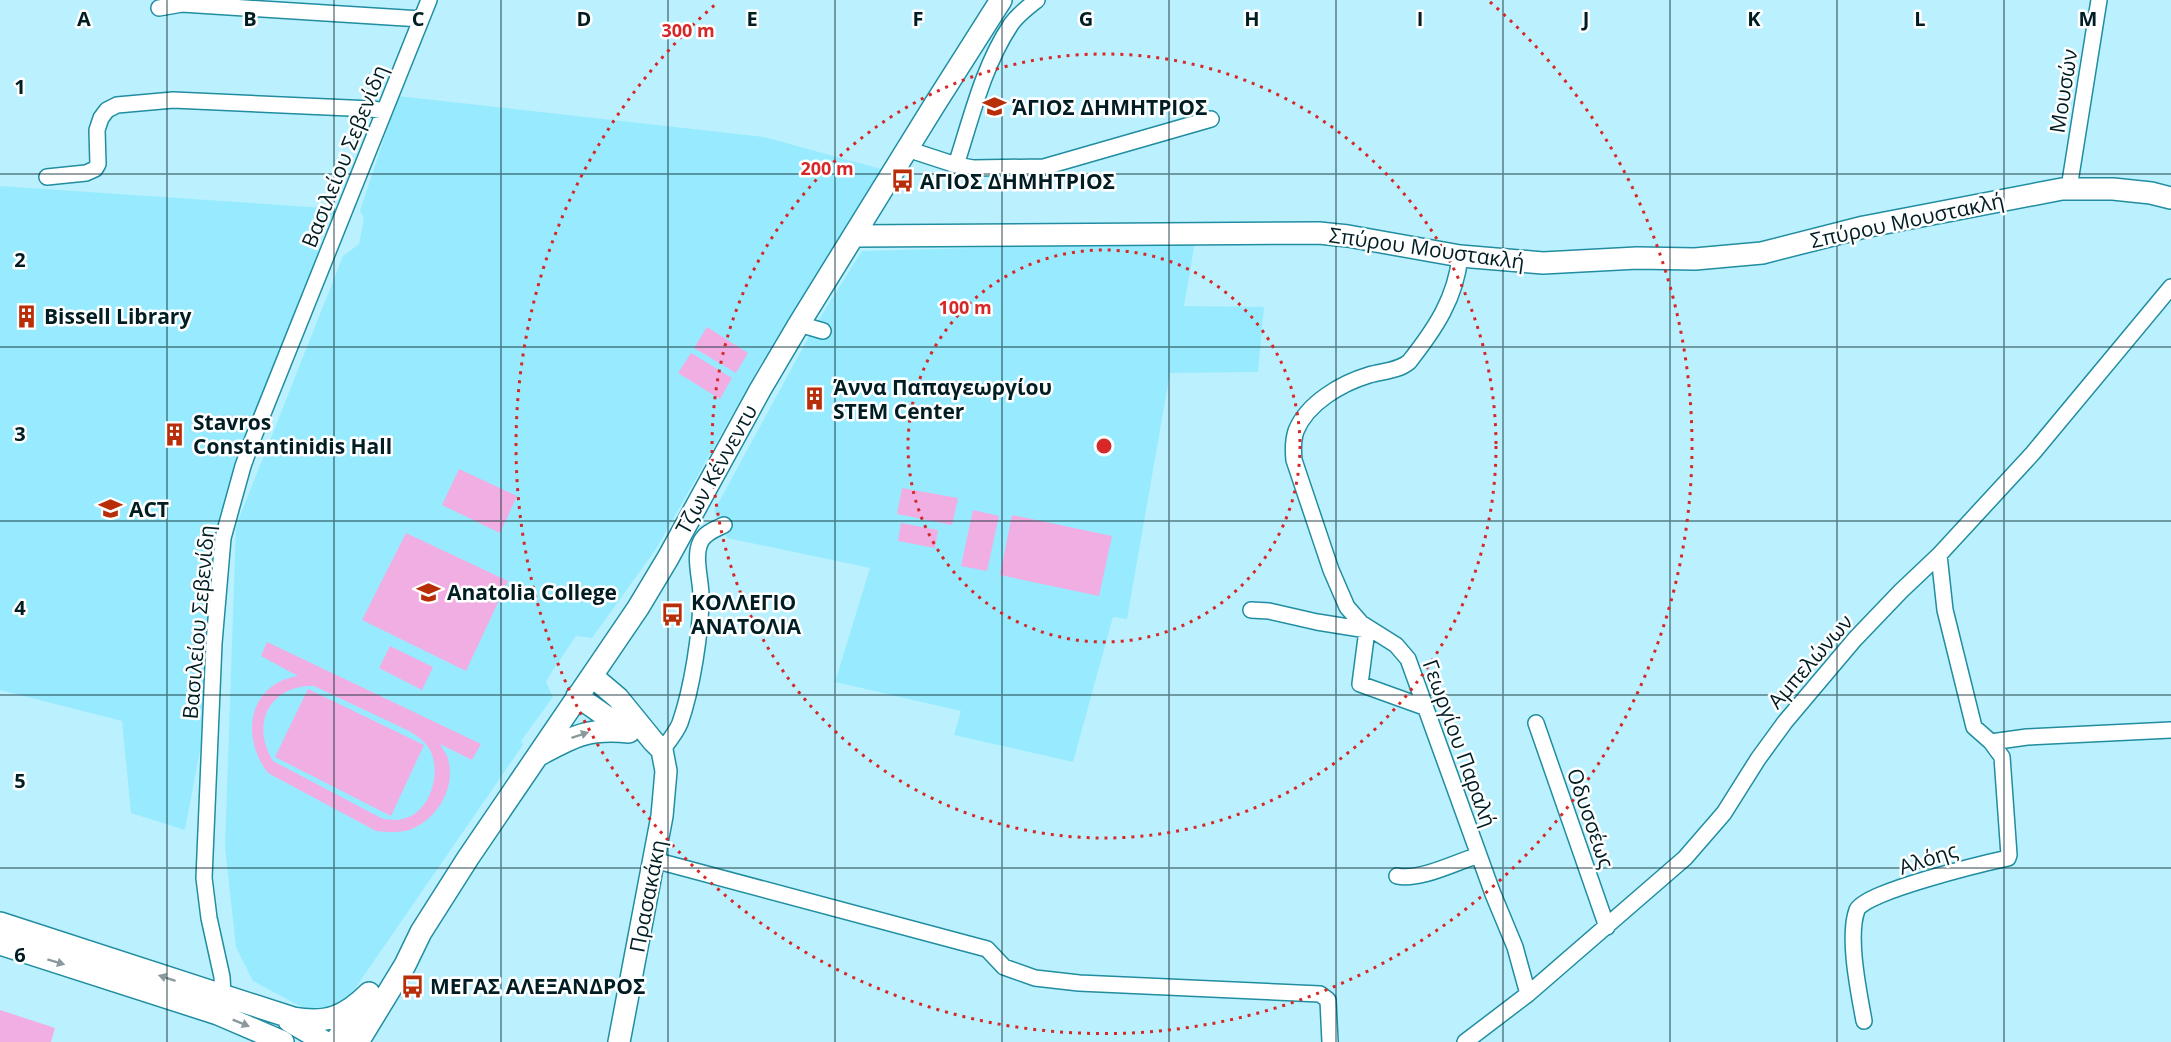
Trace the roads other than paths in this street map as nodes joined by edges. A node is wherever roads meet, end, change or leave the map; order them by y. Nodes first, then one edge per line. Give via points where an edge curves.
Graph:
1 (429, 0) edge
2 (1001, 0) edge
3 (1037, 0) edge
4 (2098, 0) edge
5 (159, 8) dead end
6 (421, 19) junction
7 (384, 111) junction
8 (1211, 118) dead end
9 (907, 149) junction
10 (956, 165) junction
11 (47, 177) dead end
12 (2069, 188) junction
13 (2171, 198) edge
14 (854, 236) junction
15 (1460, 256) junction
16 (2171, 287) edge
17 (799, 324) junction
18 (823, 331) dead end
19 (724, 525) dead end
20 (1939, 555) junction
21 (1251, 610) dead end
22 (592, 676) junction
23 (578, 696) junction
24 (1424, 706) junction
25 (1536, 723) dead end
26 (2171, 730) edge
27 (628, 732) junction
28 (1991, 742) junction
29 (658, 745) junction
30 (536, 757) junction
31 (1479, 855) junction
32 (654, 860) junction
33 (1397, 876) dead end
34 (0, 923) edge
35 (1607, 927) junction
36 (421, 932) junction
37 (0, 944) edge
38 (369, 993) junction
39 (1528, 994) junction
40 (223, 995) junction
41 (264, 1010) junction
42 (1863, 1021) dead end
43 (283, 1042) edge
44 (325, 1042) edge
45 (335, 1042) edge
46 (358, 1042) edge
47 (619, 1042) edge
48 (1330, 1042) edge
49 (1465, 1042) edge

1 - 6 street, Βασιλείου Σεβενίδη
2 - 9 main road, Τζων Κέννεντυ
3 - 10 street via 1011,24 996,52
4 - 12 street, Μουσών
5 - 6 street via 182,4
6 - 7 street, Βασιλείου Σεβενίδη
7 - 11 street via 173,100 117,105 101,118 95,168 86,173
7 - 40 street, Βασιλείου Σεβενίδη via 246,458 224,538 214,644 204,878
8 - 10 street via 1044,167
9 - 10 street
9 - 14 main road, Τζων Κέννεντυ
12 - 13 main road, Σπύρου Μουστακλή via 2113,189
12 - 15 main road, Σπύρου Μουστακλή via 1864,227 1746,256 1557,264
14 - 15 main road, Σπύρου Μουστακλή via 1319,233
14 - 17 main road, Τζων Κέννεντυ
15 - 24 street, Γεωργίου Παραλή via 1449,302 1409,362 1356,380 1320,401 1297,429 1293,447 1296,468 1342,597 1357,620 1390,640 1404,654
16 - 20 street, Αμπελώνων via 2033,453
17 - 18 street
17 - 22 main road, Τζων Κέννεντυ via 668,558
19 - 29 street via 708,532 701,541 695,652 680,722 673,736
20 - 28 street, Αλόης via 1945,610 1974,727
20 - 35 street, Αμπελώνων via 1863,631 1785,722 1725,813 1685,858
21 - 24 street via 1367,630 1360,684
22 - 23 main road, Τζων Κέννεντυ
22 - 29 main road via 618,698
23 - 27 main road
23 - 30 main road, Τζων Κέννεντυ
24 - 31 street, Γεωργίου Παραλή
25 - 35 street, Οδυσσέως
26 - 28 street
27 - 29 main road
30 -> 27 main road via 591,732
28 - 42 street, Αλόης via 2002,757 2005,773 2008,858 1956,870 1864,902 1857,908 1853,934
29 - 32 main road, Πρασακάκη via 666,771 666,789
30 - 36 main road, Τζων Κέννεντυ
31 - 33 street via 1417,876
31 - 39 street, Γεωργίου Παραλή via 1515,947
32 - 47 main road, Πρασακάκη
32 - 48 street via 987,949 1004,967 1035,978 1320,994 1328,1000
40 -> 34 main road
35 - 39 street, Αμπελώνων
36 - 38 main road, Τζων Κέννεντυ
36 - 46 main road, Τζων Κέννεντυ via 401,973
37 -> 43 main road via 218,1014
38 - 41 main road via 348,1012 330,1018 299,1019
38 - 45 main road, Τζων Κέννεντυ
39 - 49 street, Αμπελώνων
40 - 41 main road
41 - 44 main road

